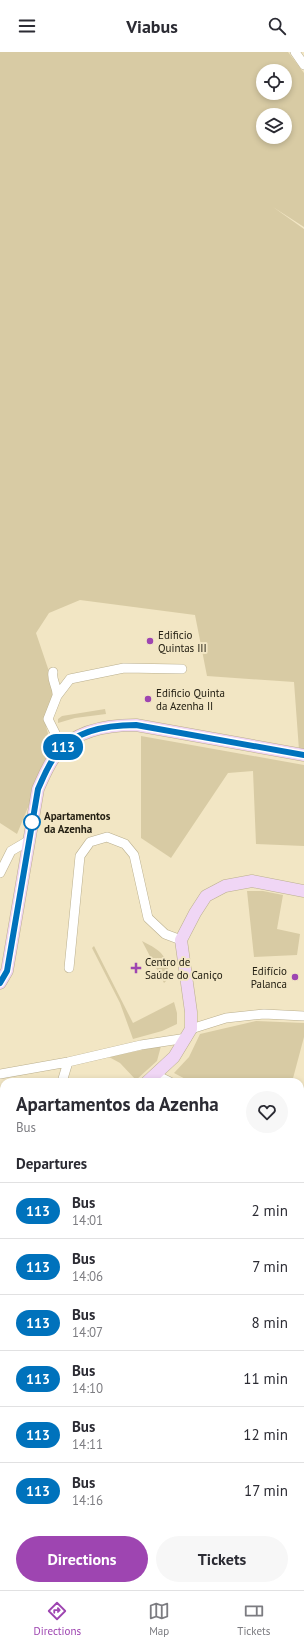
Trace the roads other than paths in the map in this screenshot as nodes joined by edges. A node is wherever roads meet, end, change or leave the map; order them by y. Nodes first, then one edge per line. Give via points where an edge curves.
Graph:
1 (295, 52) edge
2 (304, 65) edge
3 (182, 669) dead end
4 (53, 672) dead end
5 (57, 696) junction
6 (62, 747) junction
7 (304, 755) edge
8 (28, 841) junction
9 (0, 873) edge
10 (304, 891) edge
11 (181, 940) junction
12 (69, 968) dead end
13 (0, 983) edge
14 (304, 1016) edge
15 (189, 1034) junction
16 (68, 1062) junction
17 (0, 1074) edge
18 (63, 1078) edge
19 (153, 1078) edge

1 - 2 street
3 - 5 street via 124,668 77,678 68,681
4 - 5 street
5 - 6 street via 48,719
6 - 7 main road via 92,731 119,725 136,725
6 - 8 main road via 38,789
8 - 9 street via 11,851
8 - 13 main road via 7,971
10 - 11 main road via 252,881 224,886 206,896
11 - 12 street via 165,934 148,918 134,855 125,844 107,837 90,842 80,856
11 - 15 main road via 191,1012
14 - 15 street via 264,1014 226,1018
15 - 16 street
15 - 19 main road via 174,1057
16 - 17 street
16 - 18 street

